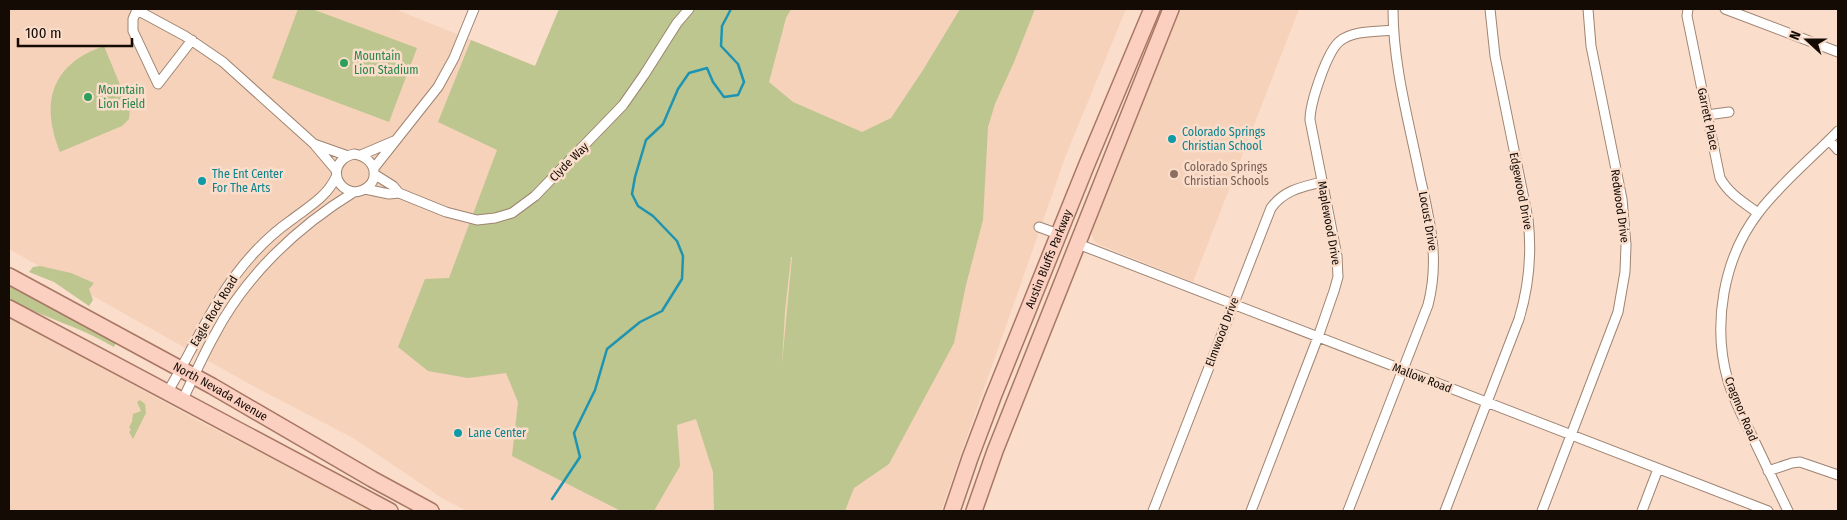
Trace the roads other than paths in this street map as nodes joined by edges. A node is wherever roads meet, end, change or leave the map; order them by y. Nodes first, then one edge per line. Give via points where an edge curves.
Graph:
1 (474, 9) edge
2 (689, 9) edge
3 (1152, 9) edge
4 (1171, 9) edge
5 (1393, 9) edge
6 (1490, 9) edge
7 (1588, 9) edge
8 (1688, 9) edge
9 (1725, 9) edge
10 (1393, 30) junction
11 (192, 40) junction
12 (1838, 52) edge
13 (1729, 112) dead end
14 (1707, 115) junction
15 (1101, 130) junction
16 (1838, 131) edge
17 (1829, 140) junction
18 (394, 141) junction
19 (314, 144) junction
20 (1838, 150) edge
21 (361, 155) junction
22 (348, 156) junction
23 (374, 171) junction
24 (336, 174) junction
25 (1322, 182) junction
26 (366, 189) junction
27 (354, 192) junction
28 (399, 193) junction
29 (1758, 213) junction
30 (1039, 227) dead end
31 (1058, 234) junction
32 (1078, 244) junction
33 (9, 276) edge
34 (1233, 304) junction
35 (9, 308) edge
36 (1028, 312) junction
37 (1318, 337) junction
38 (181, 369) junction
39 (1403, 371) junction
40 (195, 376) junction
41 (167, 392) junction
42 (182, 401) junction
43 (1487, 403) junction
44 (1572, 435) junction
45 (1658, 469) junction
46 (1768, 471) junction
47 (1838, 475) edge
48 (390, 511) edge
49 (432, 511) edge
50 (952, 511) edge
51 (974, 511) edge
52 (1153, 511) edge
53 (1250, 511) edge
54 (1348, 511) edge
55 (1445, 511) edge
56 (1542, 511) edge
57 (1642, 511) edge
58 (1768, 511) edge
59 (1788, 511) edge

1 - 18 street via 447,73 425,106
2 - 28 street, Clyde Way via 623,105 519,209 495,218 477,220 446,212
3 - 15 main road, Austin Bluffs Parkway
4 - 32 main road, Austin Bluffs Parkway
5 - 10 street, Locust Drive
6 - 43 street, Edgewood Drive via 1495,56 1530,243 1524,302
7 - 44 street, Redwood Drive via 1591,46 1623,207 1625,272 1618,312
8 - 14 street, Garrett Place
9 - 12 street
10 - 25 street, Maplewood Drive via 1349,36 1340,41 1330,56 1312,102 1310,120
10 - 39 street, Locust Drive via 1397,67 1431,226 1434,256 1430,299
11 - 11 street via 158,84 133,31 137,10
11 - 19 street via 223,62
13 - 14 street
14 - 29 street, Garrett Place via 1720,178 1732,195
15 - 31 main road, Austin Bluffs Parkway
15 - 32 main road via 1073,228
16 - 17 street, Cragmor Road
17 - 20 street
17 - 29 street, Cragmor Road
18 - 21 street
18 - 23 street
19 - 22 street
19 - 24 street
21 - 22 street
21 - 23 street via 367,158
22 - 24 street, Eagle Rock Road via 338,164
23 - 26 street
23 - 28 street
24 - 27 street via 343,188
24 - 38 street, Eagle Rock Road via 326,194 280,229 235,275
25 - 34 street, Elmwood Drive via 1294,189 1277,200 1266,218
25 - 37 street, Maplewood Drive via 1338,272
26 - 27 street, Eagle Rock Road
26 - 28 street
27 - 40 street, Eagle Rock Road via 321,214 268,261 226,314
29 - 46 street, Cragmor Road via 1743,237 1730,271 1720,326 1728,382
30 - 31 street
31 - 36 main road, Austin Bluffs Parkway
32 - 34 street, Mallow Road
32 - 36 main road via 1062,256
32 - 51 main road, Austin Bluffs Parkway via 995,450
33 - 38 main road, North Nevada Avenue
34 - 37 street, Mallow Road
34 - 52 street, Elmwood Drive
35 - 41 main road, North Nevada Avenue
36 - 50 main road, Austin Bluffs Parkway
37 - 39 street, Mallow Road
37 - 53 street, Maplewood Drive
38 - 40 main road, North Nevada Avenue
38 - 41 street, Eagle Rock Road
39 - 43 street, Mallow Road
39 - 54 street, Locust Drive
40 - 42 street, Eagle Rock Road
40 - 49 main road, North Nevada Avenue
41 - 42 main road, North Nevada Avenue
42 - 48 main road, North Nevada Avenue
43 - 44 street, Mallow Road
43 - 55 street, Edgewood Drive
44 - 45 street, Mallow Road
44 - 56 street, Redwood Drive
45 - 57 street
45 - 58 street, Mallow Road
46 - 47 street via 1800,462
46 - 59 street, Cragmor Road

